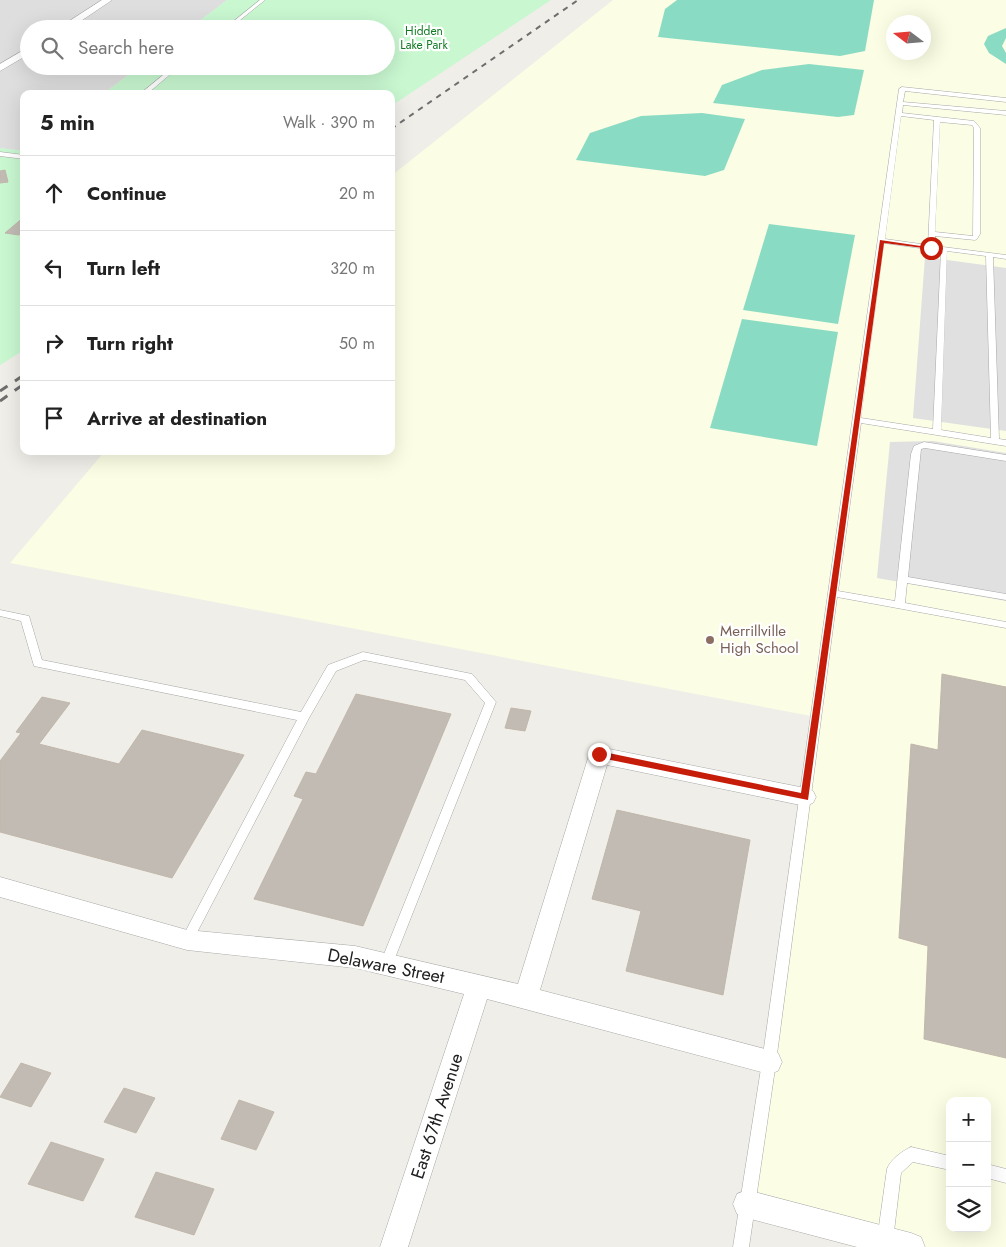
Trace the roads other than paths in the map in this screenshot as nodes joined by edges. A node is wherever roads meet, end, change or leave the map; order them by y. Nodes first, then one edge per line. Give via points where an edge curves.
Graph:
1 (263, 0) edge
2 (87, 1) edge
3 (106, 1) edge
4 (76, 20) edge
5 (237, 20) edge
6 (20, 56) edge
7 (0, 68) edge
8 (166, 75) edge
9 (147, 90) edge
10 (1006, 100) edge
11 (901, 103) junction
12 (1006, 113) edge
13 (899, 114) junction
14 (942, 119) junction
15 (0, 154) edge
16 (20, 156) edge
17 (932, 234) junction
18 (882, 242) junction
19 (931, 248) junction
20 (944, 249) junction
21 (990, 255) junction
22 (1006, 257) edge
23 (857, 420) junction
24 (917, 429) junction
25 (937, 432) junction
26 (995, 441) junction
27 (1006, 443) edge
28 (917, 448) junction
29 (1006, 458) edge
30 (903, 578) junction
31 (833, 593) junction
32 (1006, 597) edge
33 (900, 605) junction
34 (0, 612) edge
35 (1006, 625) edge
36 (304, 717) junction
37 (805, 797) junction
38 (0, 887) edge
39 (187, 940) junction
40 (386, 964) junction
41 (479, 985) junction
42 (526, 997) junction
43 (769, 1062) junction
44 (946, 1161) edge
45 (991, 1172) edge
46 (1006, 1176) edge
47 (747, 1204) junction
48 (885, 1240) junction
49 (394, 1247) edge
50 (741, 1247) edge
51 (911, 1247) edge

1 - 5 lane
2 - 3 street
3 - 4 street
6 - 7 street
8 - 9 lane
10 - 11 lane via 902,89
11 - 12 lane
11 - 13 lane
13 - 14 lane
13 - 18 lane
14 - 17 lane via 937,120
14 - 17 lane via 968,122 977,128 977,234 975,238
15 - 16 lane
17 - 19 lane
18 - 19 lane
18 - 23 lane
19 - 20 lane
20 - 21 lane
20 - 25 lane
21 - 22 lane
21 - 26 lane
23 - 24 lane
23 - 31 lane
24 - 25 lane
24 - 28 lane
25 - 26 lane
26 - 27 lane
28 - 29 lane via 924,446
28 - 30 lane
30 - 32 lane
30 - 33 lane
31 - 33 lane
31 - 37 lane
33 - 35 lane
34 - 36 lane via 25,618 38,663
36 - 39 lane
36 - 40 lane via 332,668 363,656 468,677 491,702
37 - 42 street via 599,754
37 - 43 lane
38 - 39 street, Delaware Street
39 - 40 street, Delaware Street via 355,957
40 - 41 street, Delaware Street
41 - 42 street, Delaware Street
41 - 49 street, East 67th Avenue
42 - 43 street, Delaware Street
43 - 47 lane
44 - 48 lane via 912,1154 894,1169
45 - 46 lane
47 - 48 street
47 - 50 lane
48 - 51 street

